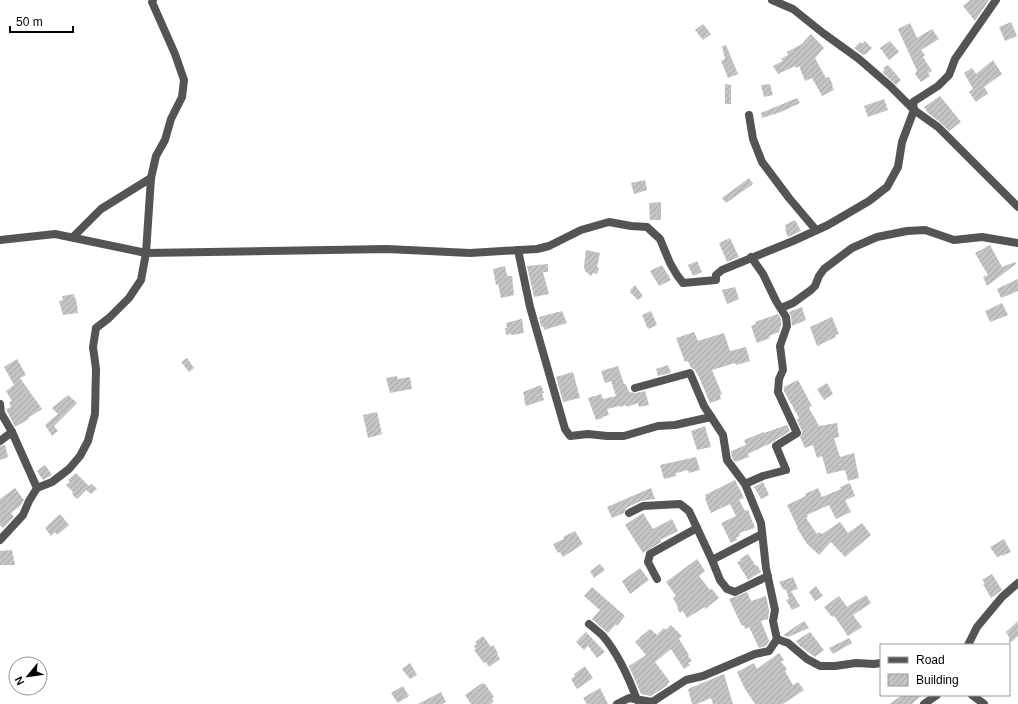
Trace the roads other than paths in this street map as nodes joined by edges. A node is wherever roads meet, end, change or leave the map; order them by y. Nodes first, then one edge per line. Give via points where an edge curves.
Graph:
1 (153, 0) edge
2 (772, 0) edge
3 (996, 0) edge
4 (914, 110) junction
5 (749, 115) dead end
6 (151, 178) junction
7 (1018, 207) edge
8 (816, 230) junction
9 (73, 237) junction
10 (0, 240) edge
11 (1018, 243) edge
12 (518, 250) junction
13 (146, 253) junction
14 (751, 257) junction
15 (781, 308) junction
16 (635, 388) dead end
17 (0, 404) edge
18 (711, 417) junction
19 (12, 432) junction
20 (0, 441) edge
21 (744, 484) junction
22 (37, 488) junction
23 (629, 513) dead end
24 (697, 528) junction
25 (762, 534) junction
26 (0, 540) edge
27 (712, 560) junction
28 (768, 576) junction
29 (657, 579) dead end
30 (1018, 583) edge
31 (589, 624) dead end
32 (777, 639) junction
33 (968, 644) edge
34 (880, 663) edge
35 (936, 696) edge
36 (973, 696) edge
37 (637, 700) junction
38 (652, 703) edge
39 (617, 704) edge
40 (924, 704) edge
41 (984, 704) edge

1 - 6 street via 184,80 182,97 156,156
2 - 4 street via 793,8 859,59
3 - 4 street via 955,59 949,75 938,86 913,102
4 - 7 street via 938,127
4 - 8 street via 902,142 898,167 887,187 869,201
5 - 8 street via 753,139 762,162
6 - 9 street via 101,209
6 - 13 street
8 - 14 street
9 - 10 street via 55,234
9 - 13 street
11 - 15 street via 982,237 954,240 925,230 877,237 852,248 824,269 815,286 807,294
12 - 13 street via 470,253 386,249
12 - 14 street via 548,246 581,230 609,222 647,228 651,231 660,239 683,283 716,280 716,275 722,270
12 - 18 street via 530,307 568,435 624,436 658,426
13 - 22 street via 141,280 129,298 96,328 93,347 96,369 95,414 88,442 69,469 52,482
14 - 15 street
15 - 21 street via 787,326 780,346 783,370 778,392 798,433 776,446 786,470
16 - 18 street via 690,373
17 - 19 street via 1,413
18 - 21 street via 723,435 728,460
19 - 20 street
19 - 22 street
21 - 25 street via 761,523
22 - 26 street via 23,515
23 - 24 street via 643,506 680,504 688,511
24 - 27 street
24 - 29 street via 650,554 648,562
25 - 27 street
25 - 28 street
27 - 28 street via 720,580 727,589 735,592
28 - 32 street via 775,610 773,622
30 - 33 street via 1002,597 977,627
31 - 37 street via 603,636 617,656 630,679
32 - 34 street via 788,643 820,666
32 - 38 street via 769,651 686,680
35 - 40 street
36 - 41 street
37 - 38 street
37 - 39 street via 629,698

